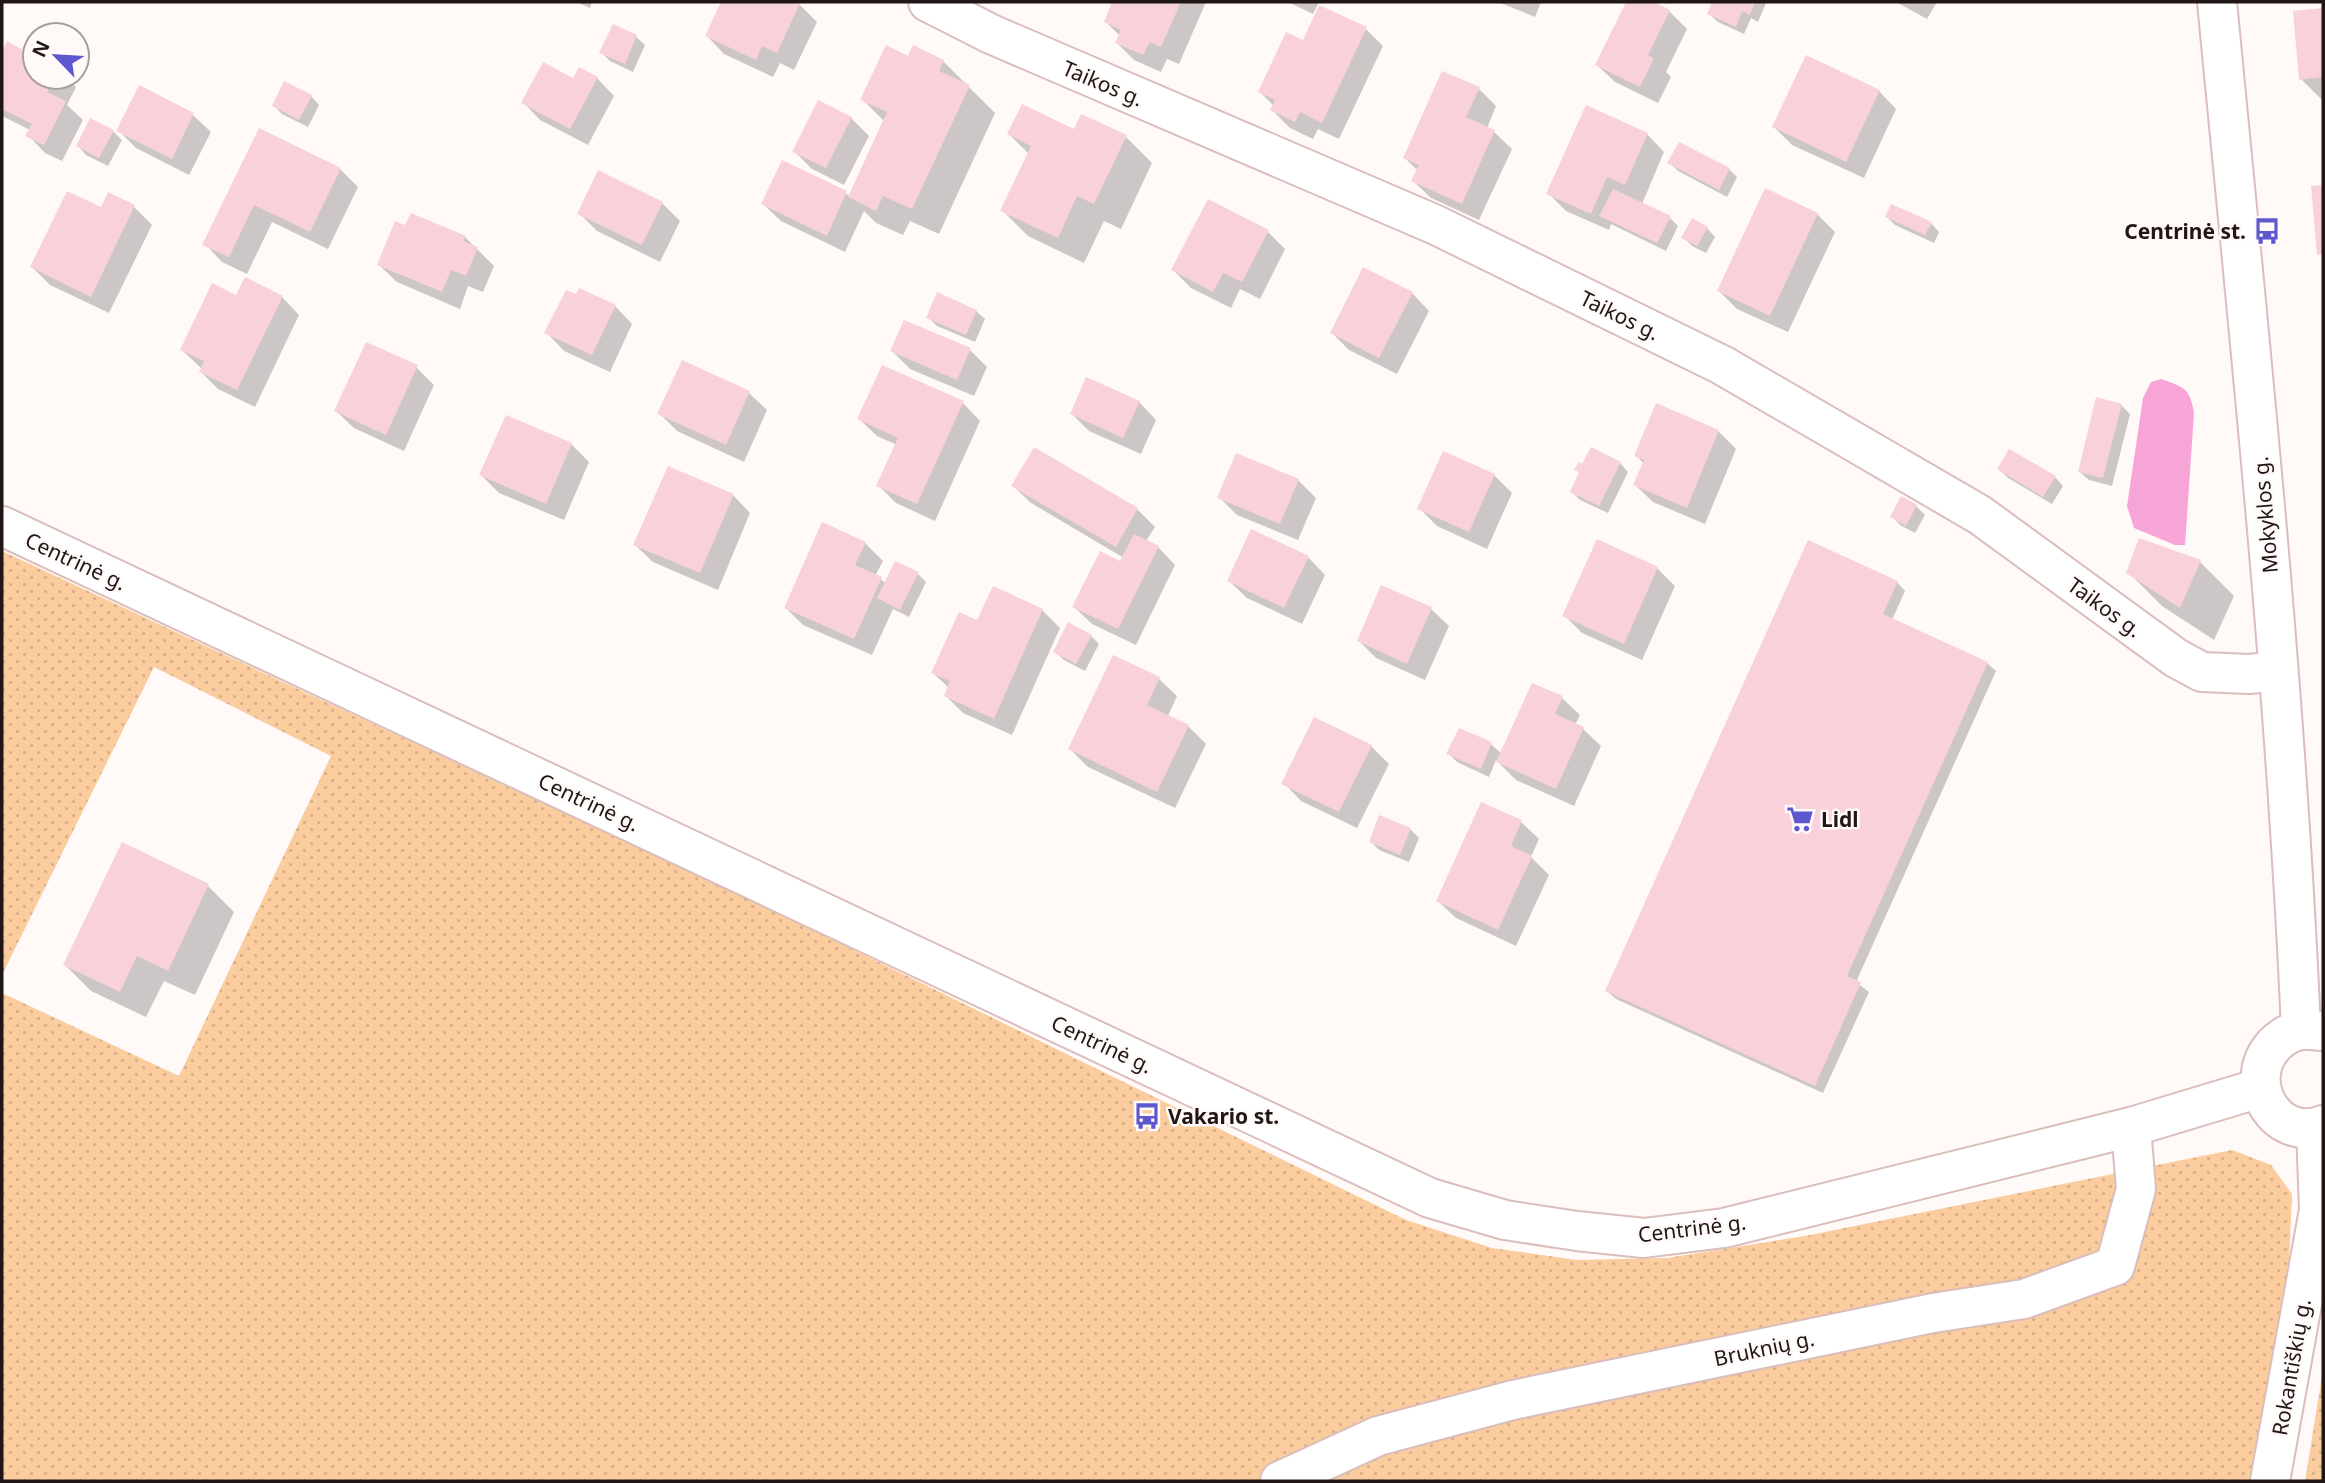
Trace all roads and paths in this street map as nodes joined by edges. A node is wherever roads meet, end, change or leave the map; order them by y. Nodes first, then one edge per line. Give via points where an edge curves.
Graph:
1 (928, 2) edge
2 (2217, 2) edge
3 (2, 526) edge
4 (2278, 671) junction
5 (2312, 1030) edge
6 (2260, 1088) junction
7 (2131, 1127) junction
8 (2320, 1127) edge
9 (1280, 1481) edge
10 (2270, 1481) edge

1 - 4 street, Taikos g. via 991,34 1436,225 1722,365 1980,515 2176,659 2202,672
2 - 4 street, Mokyklos g.
3 - 7 street, Centrinė g. via 1417,1193 1505,1220 1644,1238 1724,1228
4 - 5 street, Mokyklos g.
5 - 6 street via 2281,1038 2266,1054
6 - 7 street, Centrinė g.
6 - 8 street via 2274,1115 2293,1126
7 - 9 street, Bruknių g. via 2136,1189 2115,1266 2024,1299 1933,1313 1513,1400 1378,1436
8 - 10 street, Rokantiškių g. via 2319,1210

